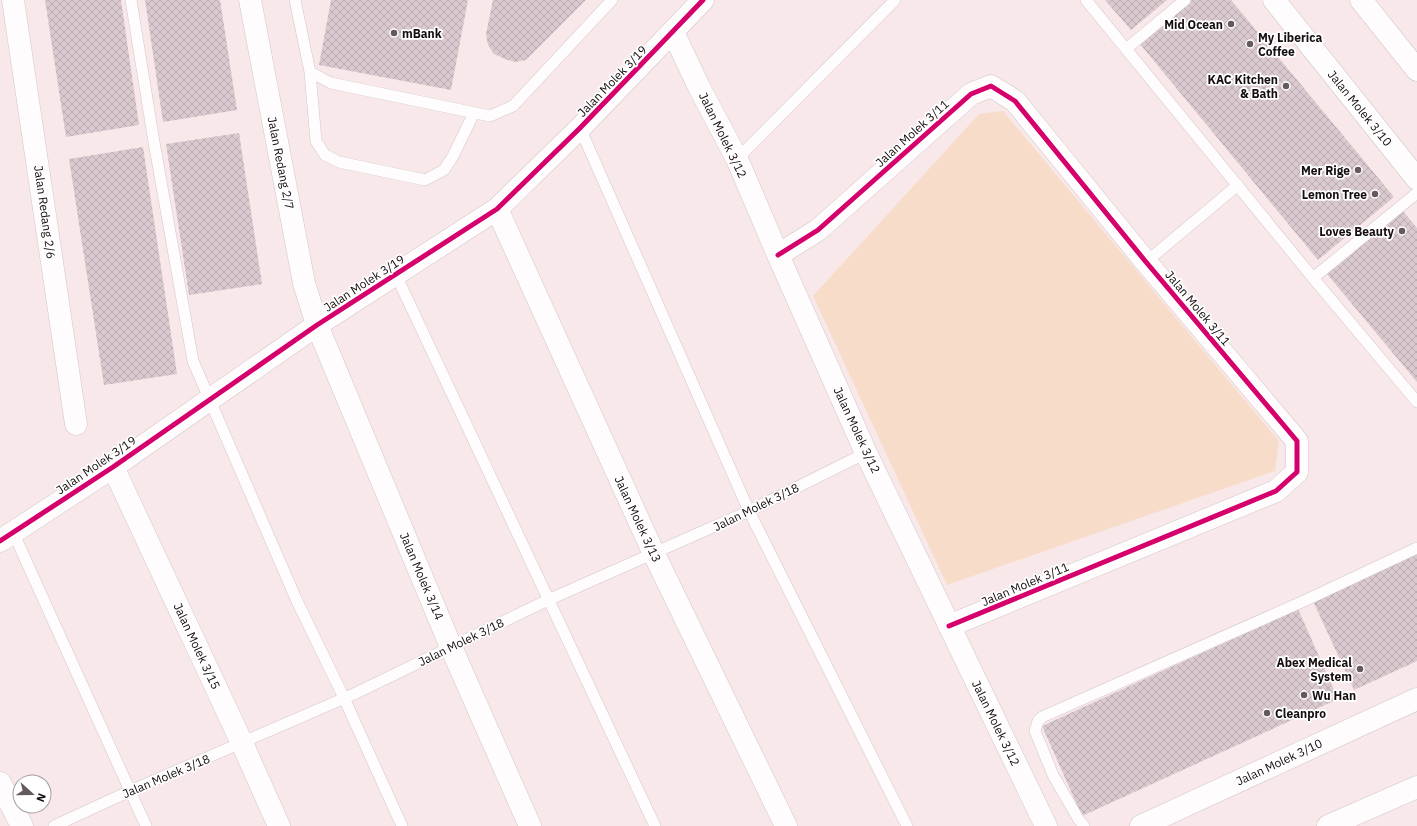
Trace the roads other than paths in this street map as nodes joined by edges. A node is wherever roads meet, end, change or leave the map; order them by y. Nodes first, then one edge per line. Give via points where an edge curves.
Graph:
1 (13, 0) edge
2 (131, 0) edge
3 (250, 0) edge
4 (295, 0) edge
5 (612, 0) edge
6 (703, 0) edge
7 (895, 0) edge
8 (1086, 0) edge
9 (1185, 0) edge
10 (1274, 0) edge
11 (1361, 0) edge
12 (673, 32) junction
13 (1126, 49) junction
14 (1417, 70) edge
15 (310, 72) junction
16 (474, 113) junction
17 (580, 128) junction
18 (737, 159) junction
19 (1417, 179) edge
20 (1238, 185) junction
21 (1417, 193) edge
22 (497, 209) junction
23 (778, 255) junction
24 (1146, 262) junction
25 (396, 275) junction
26 (1313, 278) junction
27 (316, 325) junction
28 (210, 400) junction
29 (1417, 402) edge
30 (76, 424) dead end
31 (866, 453) junction
32 (112, 467) junction
33 (749, 511) junction
34 (7, 536) edge
35 (1417, 548) edge
36 (654, 554) junction
37 (548, 600) junction
38 (949, 626) junction
39 (451, 647) junction
40 (344, 698) junction
41 (1417, 698) edge
42 (242, 743) junction
43 (0, 783) edge
44 (1417, 787) edge
45 (130, 790) junction
46 (22, 826) edge
47 (54, 826) edge
48 (146, 826) edge
49 (279, 826) edge
50 (402, 826) edge
51 (530, 826) edge
52 (655, 826) edge
53 (786, 826) edge
54 (907, 826) edge
55 (1046, 826) edge
56 (1084, 826) edge
57 (1141, 826) edge
58 (1328, 826) edge

1 - 30 street, Jalan Redang 2/6
2 - 28 lane via 194,362
3 - 27 street, Jalan Redang 2/7 via 304,283
4 - 15 lane
5 - 16 lane via 513,106 490,116
6 - 12 street, Jalan Molek 3/19
7 - 18 lane
8 - 13 lane
9 - 13 lane
10 - 19 street, Jalan Molek 3/10
11 - 14 street
12 - 17 street, Jalan Molek 3/19
12 - 18 street, Jalan Molek 3/12
13 - 20 lane
15 - 16 lane via 331,83
15 - 16 lane via 316,141 325,155 339,162 425,180 444,170
17 - 22 street, Jalan Molek 3/19
17 - 33 lane
18 - 23 street, Jalan Molek 3/12
20 - 24 lane
20 - 26 lane
21 - 26 lane
22 - 25 street, Jalan Molek 3/19
22 - 36 street, Jalan Molek 3/13
23 - 24 street, Jalan Molek 3/11 via 818,230 971,94 991,86 1015,101
23 - 31 street, Jalan Molek 3/12
24 - 38 street, Jalan Molek 3/11 via 1297,441 1297,472 1276,490
25 - 27 street, Jalan Molek 3/19
25 - 37 lane
26 - 29 lane
27 - 28 street, Jalan Molek 3/19
27 - 39 street, Jalan Molek 3/14
28 - 32 street, Jalan Molek 3/19
28 - 40 lane via 296,599
31 - 33 lane, Jalan Molek 3/18
31 - 38 street, Jalan Molek 3/12
32 - 34 street, Jalan Molek 3/19
32 - 42 street, Jalan Molek 3/15
33 - 36 lane, Jalan Molek 3/18
33 - 54 lane
34 - 45 lane
35 - 56 lane via 1042,717 1035,731 1053,775
36 - 37 lane, Jalan Molek 3/18
36 - 53 street, Jalan Molek 3/13
37 - 39 lane, Jalan Molek 3/18
37 - 52 lane
38 - 55 street, Jalan Molek 3/12
39 - 40 lane, Jalan Molek 3/18
39 - 51 street, Jalan Molek 3/14
40 - 42 lane, Jalan Molek 3/18
40 - 50 lane
41 - 57 street, Jalan Molek 3/10
42 - 45 lane, Jalan Molek 3/18
42 - 49 street, Jalan Molek 3/15
43 - 46 street
44 - 58 street
45 - 47 lane, Jalan Molek 3/18
45 - 48 lane

